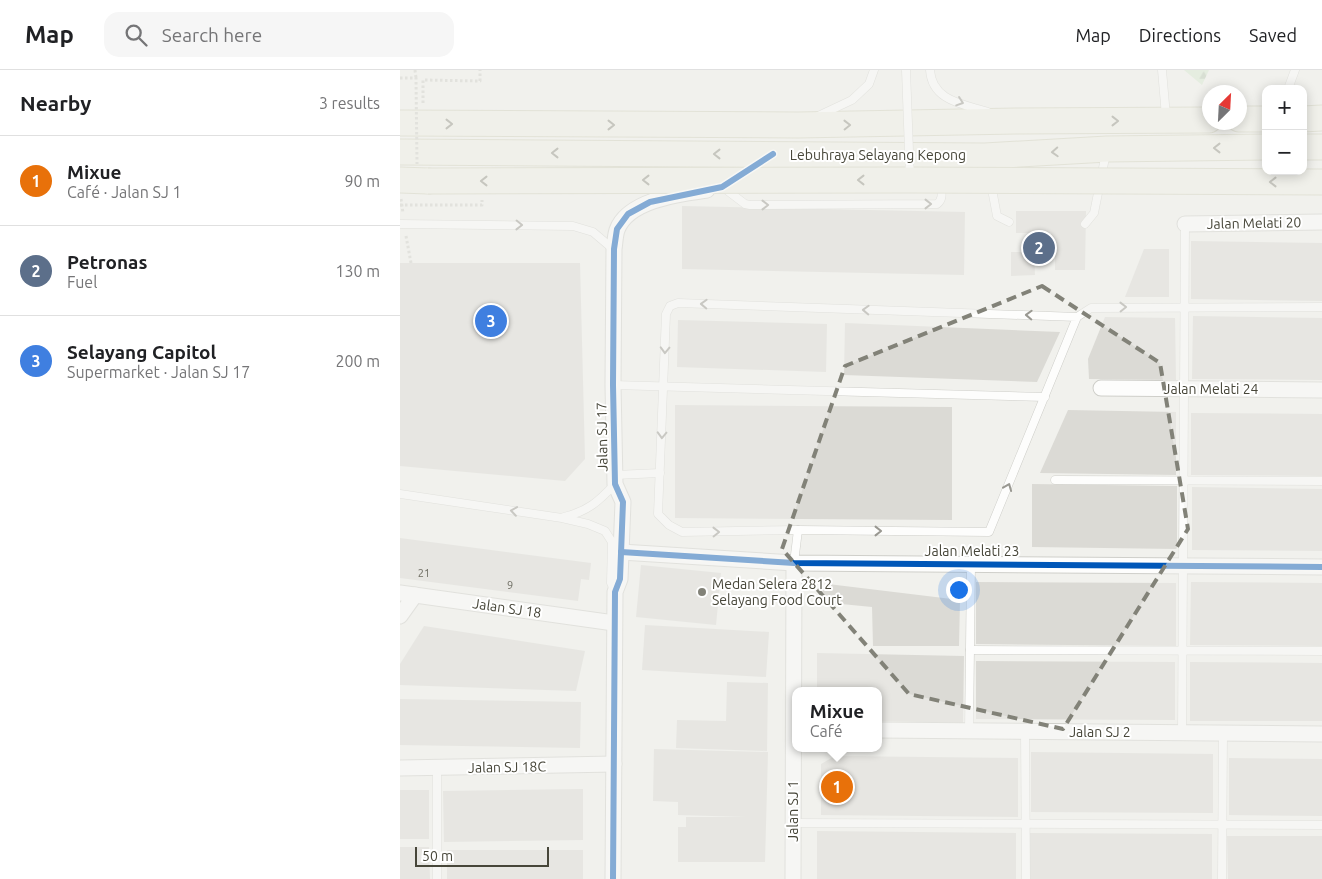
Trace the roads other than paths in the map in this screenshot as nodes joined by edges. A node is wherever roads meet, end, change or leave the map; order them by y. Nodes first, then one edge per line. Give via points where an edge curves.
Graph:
1 (874, 70) edge
2 (906, 70) edge
3 (930, 70) edge
4 (1162, 70) edge
5 (1294, 70) edge
6 (1289, 85) edge
7 (1322, 118) edge
8 (1307, 119) edge
9 (1167, 120) junction
10 (1202, 120) edge
11 (1016, 121) junction
12 (400, 124) edge
13 (798, 125) junction
14 (1307, 147) edge
15 (1322, 147) edge
16 (1262, 148) edge
17 (1107, 149) junction
18 (400, 152) edge
19 (773, 154) junction
20 (939, 164) junction
21 (987, 164) junction
22 (400, 180) edge
23 (910, 180) junction
24 (1322, 182) edge
25 (722, 187) junction
26 (1009, 222) dead end
27 (1322, 222) edge
28 (400, 224) edge
29 (1085, 224) dead end
30 (1186, 224) joint
31 (614, 249) junction
32 (1185, 306) junction
33 (1322, 307) edge
34 (1077, 317) junction
35 (613, 385) junction
36 (663, 386) junction
37 (1101, 388) dead end
38 (1184, 389) junction
39 (1322, 390) edge
40 (1045, 397) junction
41 (660, 473) junction
42 (615, 480) junction
43 (1055, 480) dead end
44 (1184, 480) junction
45 (1322, 481) edge
46 (400, 494) edge
47 (562, 518) junction
48 (798, 530) junction
49 (621, 552) junction
50 (794, 563) junction
51 (971, 564) junction
52 (1183, 566) junction
53 (1322, 566) edge
54 (615, 592) junction
55 (407, 594) edge
56 (400, 616) edge
57 (614, 624) junction
58 (970, 650) junction
59 (1183, 652) junction
60 (1322, 652) edge
61 (794, 687) edge
62 (882, 730) edge
63 (969, 731) junction
64 (1025, 731) junction
65 (1182, 732) junction
66 (1223, 733) junction
67 (1322, 734) edge
68 (794, 752) edge
69 (614, 764) junction
70 (400, 768) edge
71 (437, 768) junction
72 (793, 823) junction
73 (1026, 823) junction
74 (1222, 824) junction
75 (1322, 825) edge
76 (438, 879) edge
77 (614, 879) edge
78 (793, 879) edge
79 (1026, 879) edge
80 (1222, 879) edge

1 - 13 lane via 869,84 852,100
2 - 23 lane, bridge
3 -> 11 lane via 934,87 941,94
4 - 9 lane
5 - 6 lane
7 - 8 main road
9 - 10 main road
11 -> 9 main road
13 -> 11 main road
12 -> 13 main road
14 - 15 main road
16 -> 17 main road, Lebuhraya Selayang Kepong
17 -> 21 main road, Lebuhraya Selayang Kepong
17 - 29 lane via 1094,213
19 -> 18 main road, Lebuhraya Selayang Kepong
19 - 20 main road, Lebuhraya Selayang Kepong
19 - 25 street, Jalan SJ 17
20 - 21 main road, Lebuhraya Selayang Kepong
25 -> 20 lane via 750,205 937,204 942,197
21 - 26 lane via 997,216
23 -> 22 main road, bridge
24 -> 23 main road, bridge
25 - 31 street, Jalan SJ 17 via 650,202 628,214 617,229
27 - 30 street, Jalan Melati 20
28 -> 31 lane via 573,226 593,232
30 - 32 lane
31 - 35 street, Jalan SJ 17
32 - 33 lane
34 -> 32 lane via 1091,308
32 - 38 lane
34 -> 36 lane via 678,303 670,306 666,314
34 - 40 lane
35 - 36 lane
35 - 42 street, Jalan SJ 17
36 - 40 lane
36 -> 41 lane
37 - 38 street, Jalan Melati 24
38 - 39 street, Jalan Melati 24
38 - 44 lane
48 -> 40 lane via 989,532
41 - 42 lane
41 -> 48 lane via 658,514 682,532
42 - 47 lane via 597,503
42 - 49 street, Jalan SJ 17 via 623,502
43 - 44 lane
44 - 45 lane
44 - 52 lane
47 -> 46 lane
47 - 54 lane via 606,531 612,542 611,584
48 - 50 lane
49 - 50 street, Jalan Melati 23
49 - 54 street, Jalan SJ 17 via 620,579
50 - 51 street, Jalan Melati 23
50 - 61 street, Jalan SJ 1
51 - 52 street, Jalan Melati 23
51 - 58 lane
52 - 53 street, Jalan Melati 23
52 - 59 lane
54 - 57 street, Jalan SJ 17
55 - 56 street
55 - 57 street, Jalan SJ 18
57 - 69 street, Jalan SJ 17
58 - 59 lane
58 - 63 lane
59 - 60 lane
59 - 65 lane
62 - 63 street, Jalan SJ 2
63 - 64 street, Jalan SJ 2
64 - 65 street, Jalan SJ 2
64 - 73 lane
65 - 66 street, Jalan SJ 2
66 - 67 street, Jalan SJ 2
66 - 74 lane
68 - 72 street, Jalan SJ 1
69 - 71 street, Jalan SJ 18C
69 - 77 street, Jalan SJ 17
70 - 71 street, Jalan SJ 18C
71 - 76 lane
72 - 73 lane
72 - 78 street, Jalan SJ 1
73 - 74 lane
73 - 79 lane
74 - 75 lane
74 - 80 lane

